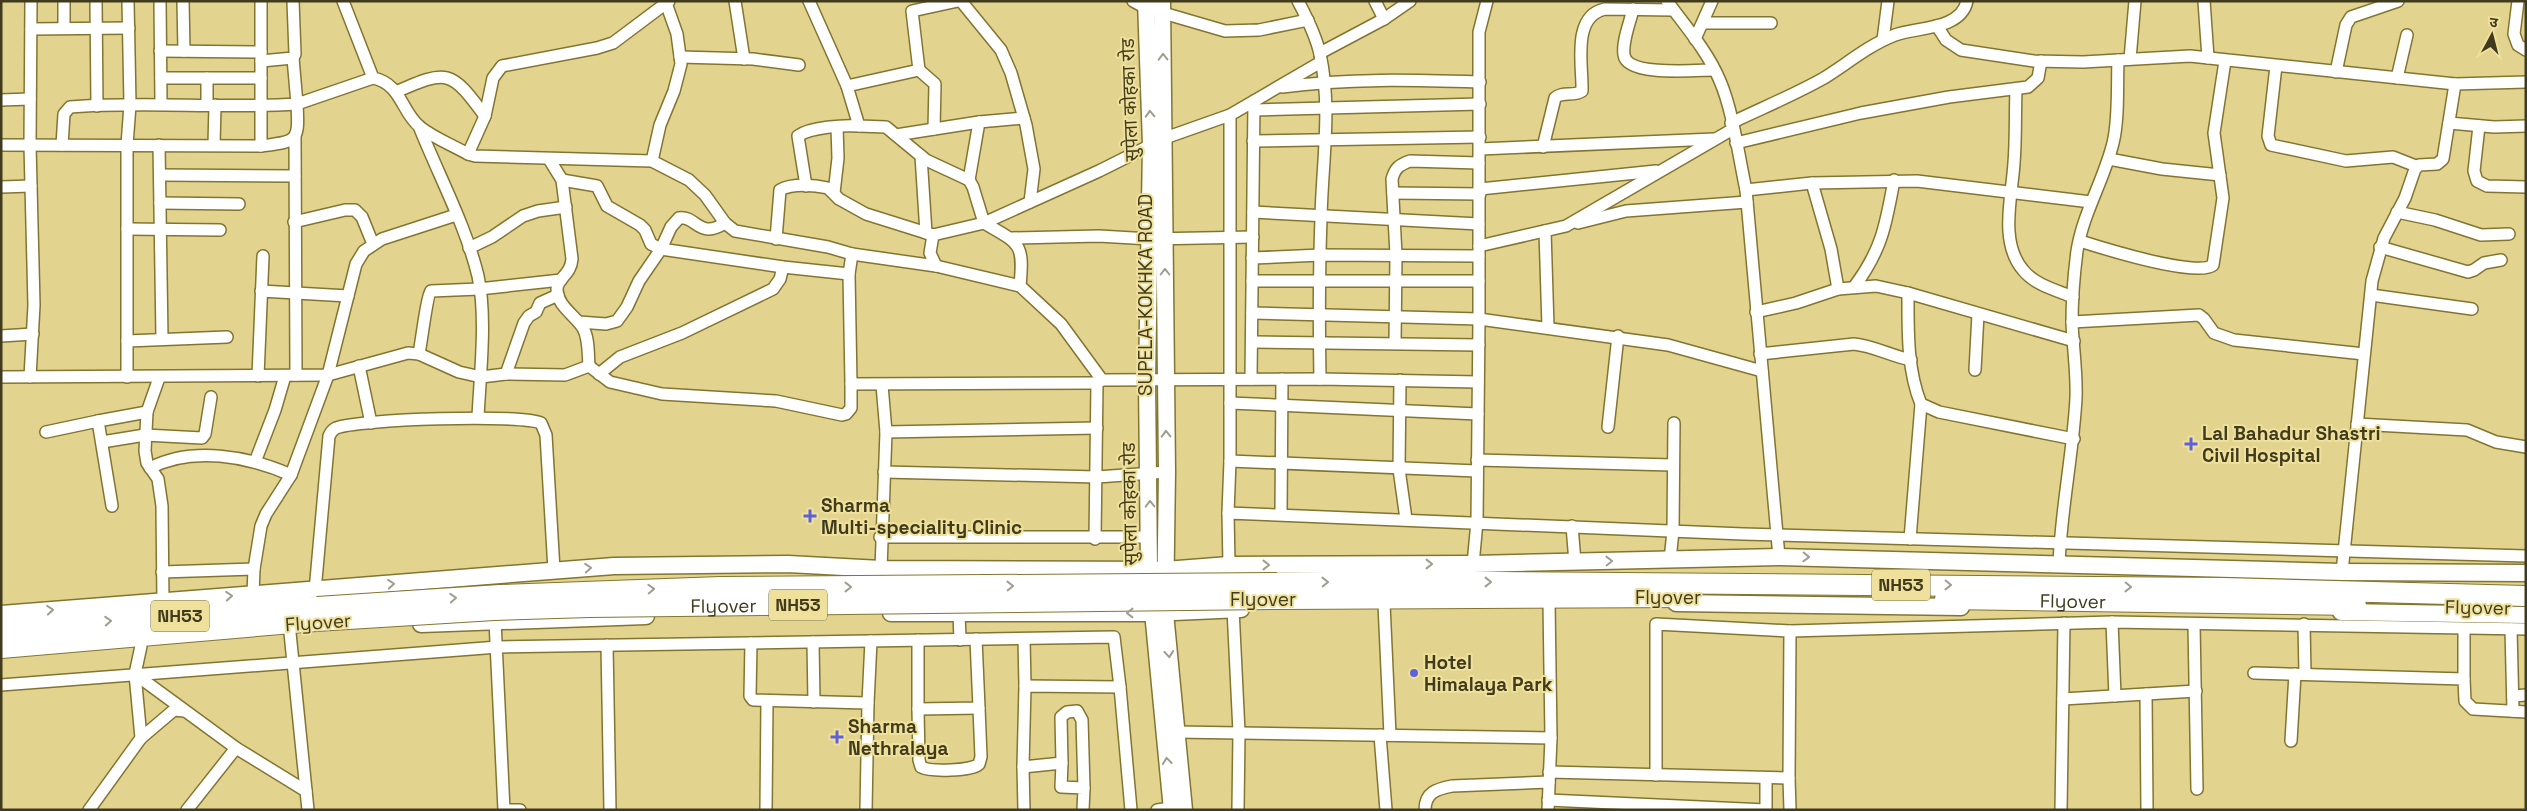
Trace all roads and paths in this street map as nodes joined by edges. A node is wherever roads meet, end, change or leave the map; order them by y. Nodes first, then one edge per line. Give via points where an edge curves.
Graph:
1 (31, 1) edge
2 (64, 1) edge
3 (96, 1) edge
4 (128, 1) edge
5 (160, 1) edge
6 (183, 1) edge
7 (260, 1) edge
8 (293, 1) edge
9 (343, 1) edge
10 (735, 1) edge
11 (809, 1) edge
12 (960, 1) edge
13 (1298, 1) edge
14 (1375, 1) edge
15 (1410, 1) edge
16 (1487, 1) edge
17 (1712, 1) edge
18 (1888, 1) edge
19 (1967, 1) edge
20 (2135, 1) edge
21 (2204, 1) edge
22 (2398, 1) edge
23 (2518, 1) edge
24 (668, 2) edge
25 (1142, 4) edge
26 (1670, 6) edge
27 (1162, 7) edge
28 (1633, 9) junction
29 (1384, 19) junction
30 (1308, 20) junction
31 (1704, 23) junction
32 (1771, 23) dead end
33 (1937, 26) junction
34 (64, 28) junction
35 (96, 28) junction
36 (129, 28) junction
37 (31, 29) junction
38 (2407, 35) dead end
39 (1695, 39) junction
40 (1884, 40) junction
41 (2526, 50) edge
42 (160, 51) junction
43 (184, 51) junction
44 (1320, 53) junction
45 (261, 56) junction
46 (680, 56) junction
47 (293, 58) junction
48 (2208, 58) junction
49 (744, 59) junction
50 (2130, 59) junction
51 (2118, 60) junction
52 (2225, 60) junction
53 (2041, 61) junction
54 (799, 65) dead end
55 (2276, 66) junction
56 (920, 70) junction
57 (1714, 70) junction
58 (2336, 72) junction
59 (161, 78) junction
60 (207, 78) junction
61 (261, 78) junction
62 (373, 78) junction
63 (2397, 78) junction
64 (1324, 81) junction
65 (1480, 82) junction
66 (2526, 82) edge
67 (2455, 84) junction
68 (390, 86) junction
69 (847, 86) junction
70 (1275, 88) junction
71 (2016, 90) junction
72 (30, 99) junction
73 (1, 100) edge
74 (161, 103) junction
75 (130, 104) junction
76 (297, 104) junction
77 (1480, 104) junction
78 (211, 105) junction
79 (1254, 105) junction
80 (97, 106) junction
81 (260, 106) junction
82 (1325, 106) junction
83 (1230, 115) junction
84 (484, 116) junction
85 (1024, 118) junction
86 (979, 122) junction
87 (2449, 123) junction
88 (418, 126) junction
89 (859, 126) junction
90 (1732, 126) junction
91 (2479, 126) junction
92 (2526, 126) edge
93 (837, 127) junction
94 (934, 129) junction
95 (896, 136) junction
96 (295, 137) junction
97 (1326, 138) junction
98 (1716, 139) junction
99 (1158, 141) junction
100 (1253, 141) junction
101 (1480, 143) junction
102 (1736, 143) junction
103 (1, 145) edge
104 (30, 145) junction
105 (62, 145) junction
106 (127, 145) junction
107 (159, 145) junction
108 (214, 146) junction
109 (261, 146) junction
110 (1543, 147) junction
111 (468, 154) junction
112 (921, 156) junction
113 (549, 159) junction
114 (2109, 160) junction
115 (652, 161) junction
116 (1479, 163) junction
117 (2416, 166) junction
118 (1660, 170) junction
119 (160, 175) junction
120 (2220, 175) junction
121 (294, 176) junction
122 (562, 180) junction
123 (968, 180) junction
124 (1894, 180) junction
125 (1812, 183) junction
126 (1, 186) edge
127 (31, 186) junction
128 (806, 186) junction
129 (2526, 187) edge
130 (1746, 190) junction
131 (1480, 191) junction
132 (834, 193) junction
133 (1392, 193) junction
134 (2011, 194) junction
135 (1030, 202) junction
136 (1747, 202) junction
137 (2091, 202) junction
138 (160, 203) junction
139 (239, 204) dead end
140 (566, 207) junction
141 (1253, 212) junction
142 (2397, 212) junction
143 (456, 215) junction
144 (1321, 217) junction
145 (1395, 220) junction
146 (294, 222) junction
147 (984, 222) junction
148 (725, 223) junction
149 (1479, 224) junction
150 (1566, 226) junction
151 (127, 229) junction
152 (161, 229) junction
153 (220, 230) dead end
154 (1545, 231) junction
155 (930, 234) junction
156 (2510, 234) dead end
157 (1230, 236) junction
158 (1253, 237) junction
159 (1012, 238) junction
160 (776, 239) junction
161 (1158, 239) junction
162 (2080, 241) junction
163 (373, 244) junction
164 (2380, 247) junction
165 (469, 248) junction
166 (661, 249) junction
167 (1479, 251) junction
168 (852, 254) junction
169 (1321, 255) junction
170 (1396, 255) junction
171 (263, 256) dead end
172 (1252, 258) junction
173 (2501, 260) dead end
174 (936, 266) junction
175 (783, 267) junction
176 (849, 274) junction
177 (561, 280) junction
178 (1321, 280) junction
179 (1252, 281) junction
180 (1396, 281) junction
181 (1479, 281) junction
182 (1020, 286) junction
183 (1854, 287) junction
184 (480, 289) junction
185 (1838, 289) junction
186 (261, 291) junction
187 (294, 292) junction
188 (1908, 293) junction
189 (558, 295) junction
190 (2371, 295) junction
191 (348, 296) junction
192 (2073, 297) junction
193 (2472, 309) dead end
194 (1756, 312) junction
195 (1252, 314) junction
196 (1319, 314) junction
197 (1978, 314) junction
198 (1396, 317) junction
199 (1479, 319) junction
200 (579, 322) junction
201 (2072, 322) junction
202 (1548, 327) junction
203 (33, 334) junction
204 (1, 336) edge
205 (1618, 336) junction
206 (227, 337) dead end
207 (162, 338) junction
208 (127, 341) junction
209 (1319, 341) junction
210 (2074, 341) junction
211 (1252, 342) junction
212 (1395, 343) junction
213 (1479, 345) junction
214 (419, 354) junction
215 (1760, 354) junction
216 (2364, 354) junction
217 (1911, 360) junction
218 (359, 366) junction
219 (589, 366) junction
220 (1975, 370) dead end
221 (1762, 371) junction
222 (506, 374) junction
223 (599, 374) junction
224 (290, 375) junction
225 (328, 375) junction
226 (253, 376) junction
227 (1, 377) edge
228 (127, 377) junction
229 (481, 377) junction
230 (30, 378) junction
231 (1230, 379) junction
232 (1251, 379) junction
233 (1282, 379) junction
234 (1320, 379) junction
235 (1147, 380) junction
236 (1400, 380) junction
237 (1099, 381) junction
238 (1165, 381) junction
239 (1478, 382) junction
240 (851, 384) junction
241 (882, 385) junction
242 (156, 386) junction
243 (211, 397) dead end
244 (1230, 403) junction
245 (1921, 404) junction
246 (1282, 406) junction
247 (1400, 410) junction
248 (147, 412) junction
249 (1478, 414) junction
250 (478, 418) junction
251 (98, 421) junction
252 (371, 423) junction
253 (1674, 423) dead end
254 (2357, 424) junction
255 (1608, 427) dead end
256 (1097, 428) junction
257 (46, 432) dead end
258 (886, 432) junction
259 (145, 435) junction
260 (2074, 438) junction
261 (102, 442) junction
262 (2526, 447) edge
263 (1477, 460) junction
264 (1230, 461) junction
265 (255, 462) junction
266 (1282, 464) junction
267 (1673, 465) junction
268 (150, 468) junction
269 (1399, 469) junction
270 (884, 472) junction
271 (1167, 472) junction
272 (1477, 472) junction
273 (1149, 473) junction
274 (291, 475) junction
275 (1097, 477) junction
276 (112, 506) dead end
277 (1228, 513) junction
278 (1282, 514) junction
279 (1406, 519) junction
280 (1477, 522) junction
281 (1572, 526) junction
282 (1673, 531) junction
283 (1776, 535) junction
284 (880, 537) junction
285 (1150, 537) junction
286 (1095, 539) junction
287 (1910, 539) junction
288 (2060, 543) junction
289 (2344, 551) junction
290 (2526, 556) edge
291 (1779, 557) junction
292 (1670, 560) junction
293 (1575, 562) junction
294 (1473, 564) junction
295 (2060, 564) junction
296 (1229, 565) junction
297 (254, 569) junction
298 (881, 569) junction
299 (554, 570) junction
300 (1157, 570) junction
301 (162, 572) junction
302 (2342, 572) junction
303 (2526, 573) edge
304 (253, 594) junction
305 (2526, 596) edge
306 (163, 602) junction
307 (1549, 602) junction
308 (1384, 604) junction
309 (316, 606) junction
310 (2526, 607) edge
311 (1233, 609) junction
312 (959, 613) junction
313 (1158, 613) junction
314 (1, 614) edge
315 (2526, 615) edge
316 (496, 621) junction
317 (2112, 622) junction
318 (2064, 623) junction
319 (2304, 624) junction
320 (2194, 625) junction
321 (1, 629) edge
322 (2464, 629) junction
323 (2511, 629) junction
324 (2526, 629) edge
325 (1790, 632) junction
326 (290, 633) junction
327 (976, 639) junction
328 (1024, 639) junction
329 (918, 640) junction
330 (960, 640) junction
331 (871, 641) junction
332 (813, 642) junction
333 (751, 643) junction
334 (607, 645) junction
335 (141, 646) junction
336 (498, 647) junction
337 (2, 653) edge
338 (293, 663) junction
339 (2254, 672) dead end
340 (135, 674) junction
341 (2300, 674) junction
342 (2464, 679) junction
343 (1, 685) edge
344 (1025, 686) junction
345 (1120, 687) junction
346 (2196, 691) junction
347 (2146, 694) junction
348 (2526, 695) edge
349 (2115, 696) junction
350 (2513, 696) junction
351 (2063, 699) junction
352 (767, 701) junction
353 (814, 702) junction
354 (868, 703) junction
355 (979, 708) junction
356 (918, 709) junction
357 (184, 711) junction
358 (2513, 711) junction
359 (2526, 712) edge
360 (1176, 732) junction
361 (1239, 732) junction
362 (1385, 735) junction
363 (141, 738) junction
364 (1551, 738) junction
365 (2291, 741) dead end
366 (236, 748) junction
367 (1062, 763) junction
368 (1023, 767) junction
369 (1656, 775) junction
370 (1549, 777) junction
371 (1766, 778) junction
372 (1789, 778) junction
373 (1084, 788) junction
374 (2197, 789) dead end
375 (306, 791) junction
376 (1548, 805) edge
377 (1171, 809) edge
378 (89, 810) edge
379 (187, 810) edge
380 (308, 810) edge
381 (520, 810) edge
382 (610, 810) edge
383 (766, 810) edge
384 (866, 810) edge
385 (1024, 810) edge
386 (1084, 810) edge
387 (1131, 810) edge
388 (1238, 810) edge
389 (1386, 810) edge
390 (1425, 810) edge
391 (1766, 810) edge
392 (1790, 810) edge
393 (2061, 810) edge
394 (2147, 810) edge

1 - 37 street
2 - 34 street
3 - 35 street
4 - 36 street
5 - 42 street
6 - 43 street
7 - 45 street
8 - 47 street via 296,50
9 - 62 street
10 - 49 street
11 - 69 street
12 - 56 street via 912,11
12 - 85 street via 1001,50
13 - 30 street
14 - 29 street
15 - 29 street
16 - 65 street via 1479,32
17 - 31 street
18 - 40 street
19 - 33 street via 1958,17
20 - 50 street
21 - 48 street
22 - 58 street via 2351,16 2346,24
23 - 41 street via 2514,34 2518,45
24 - 46 street
24 - 84 street via 614,43 502,66 493,78
25 - 27 street
99 -> 25 street, सुपेला कोहका रोड
26 - 28 street
26 - 39 street
27 - 30 street via 1225,31 1259,30
99 -> 27 street, SUPELA-KOKHKA ROAD
28 - 57 street via 1624,46 1627,62 1645,70
28 - 110 street via 1599,10 1591,17 1581,39 1582,91 1560,94 1555,98
29 - 44 street
30 - 44 street
31 - 32 street
31 - 39 street
33 - 40 street via 1903,32
33 - 53 street via 1946,40 1961,50
34 - 35 street
34 - 37 street
35 - 36 street
35 - 80 street
36 - 75 street
37 - 72 street
38 - 63 street
39 - 57 street
40 - 90 street via 1802,90
42 - 43 street
42 - 59 street
43 - 45 street
44 - 64 street
44 - 70 street via 1321,62
45 - 47 street
45 - 61 street
46 - 49 street
46 - 115 street via 679,74 660,125
47 - 76 street
48 - 50 street
48 - 52 street
49 - 54 street
50 - 51 street
51 - 53 street
51 - 114 street via 2114,140
52 - 55 street
52 - 120 street via 2214,132
53 - 71 street via 2034,83
55 - 58 street
55 - 117 street via 2268,136 2271,145 2346,160 2393,156
56 - 69 street
56 - 94 street via 935,84
57 - 90 street via 1721,82
58 - 63 street
59 - 60 street
59 - 74 street
60 - 61 street
60 - 78 street
61 - 81 street
62 - 68 street
62 - 76 street
63 - 67 street
64 - 65 street
64 - 70 street
64 - 82 street
65 - 77 street
66 - 67 street
67 - 87 street
68 - 84 street via 446,77 462,85
68 - 88 street
69 - 89 street
70 - 79 street
71 - 102 street via 1949,97 1861,113
71 - 134 street
72 - 73 street
72 - 104 street
74 - 75 street
74 - 78 street
75 - 80 street
75 - 106 street
76 - 81 street
76 - 96 street via 298,131
77 - 82 street
77 - 101 street
78 - 81 street
78 - 108 street
79 - 82 street
79 - 83 street
79 - 100 street
80 - 105 street via 67,109
81 - 109 street
82 - 97 street
83 - 99 street
83 - 157 street
84 - 111 street
85 - 86 street
85 - 135 street via 1034,169
86 - 94 street
86 - 123 street
87 - 91 street
87 - 117 street via 2440,162
88 - 111 street
88 - 143 street
89 - 93 street
89 - 95 street via 886,127
90 - 98 street
90 - 102 street
91 - 92 street
91 - 129 street via 2474,171 2476,181 2486,186
93 - 128 street via 798,136
93 - 132 street
94 - 95 street
95 - 112 street
96 - 109 street via 284,143
96 - 121 street
97 - 100 street
97 - 101 street
97 - 144 street
98 - 110 street
98 - 118 street
99 - 135 street
99 - 161 street, SUPELA-KOKHKA ROAD
100 - 141 street
101 - 110 street
101 - 116 street
102 - 130 street
103 - 104 street
104 - 105 street
104 - 127 street
105 - 106 street
106 - 107 street
106 - 151 street
107 - 108 street
107 - 119 street
108 - 109 street
111 - 113 street
112 - 123 street
112 - 155 street
113 - 115 street
113 - 122 street
114 - 120 street via 2162,170
114 - 137 street
115 - 148 street via 689,180 705,195
116 - 131 street
116 - 133 street via 1410,161 1400,164 1394,171
117 - 142 street
118 - 131 street
118 - 150 street
119 - 121 street
119 - 138 street
120 - 162 street via 2223,198 2216,261 2210,268 2194,269 2133,257
121 - 146 street
122 - 140 street
122 - 166 street via 596,186 607,206 640,225 651,244
123 - 147 street
124 - 125 street
124 - 134 street
124 - 183 street via 1878,248 1873,261
125 - 130 street
125 - 185 street via 1831,249
126 - 127 street
127 - 203 street
128 - 132 street via 828,188
128 - 160 street via 780,190
130 - 136 street
131 - 133 street
131 - 149 street
132 - 155 street via 866,214
133 - 145 street
134 - 137 street
134 - 192 street via 2009,229 2012,251 2023,270 2036,282
135 - 147 street
136 - 150 street via 1626,211
136 - 194 street
137 - 162 street
138 - 139 street
138 - 152 street
140 - 165 street via 523,216
140 - 177 street via 572,266
141 - 144 street
141 - 158 street
142 - 156 street via 2481,235
142 - 164 street
143 - 163 street
143 - 165 street
144 - 145 street
144 - 169 street
145 - 149 street
145 - 170 street
146 - 163 street via 355,210 362,217
146 - 187 street
147 - 155 street
147 - 159 street
148 - 160 street via 735,231
148 - 166 street via 713,230 699,227 684,217 679,218
149 - 167 street
150 - 154 street
151 - 152 street
151 - 208 street
152 - 153 street
152 - 207 street
154 - 167 street
154 - 202 street
155 - 174 street via 930,253
157 - 158 street
157 - 161 street
157 - 231 street
158 - 172 street
159 - 161 street via 1099,236
159 - 182 street via 1022,259
160 - 168 street
161 - 235 street, सुपेला कोहका रोड
238 -> 161 street, SUPELA-KOKHKA ROAD
162 - 192 street
163 - 191 street via 356,264
164 - 173 street via 2468,272 2484,263
164 - 190 street
165 - 184 street
166 - 175 street
166 - 200 street via 617,321 606,324
167 - 170 street
167 - 181 street
168 - 174 street
168 - 176 street
169 - 170 street
169 - 172 street
169 - 178 street
170 - 180 street
171 - 186 street
172 - 179 street
174 - 182 street
175 - 176 street
175 - 223 street via 774,289 682,334 620,357
176 - 240 street
177 - 184 street
177 - 189 street via 557,285
178 - 179 street
178 - 180 street
178 - 196 street
179 - 195 street
180 - 181 street
180 - 198 street
181 - 199 street
182 - 237 street via 1061,324
183 - 185 street
183 - 188 street via 1876,286
184 - 214 street via 433,290 428,293
184 - 229 street
185 - 194 street
186 - 187 street
186 - 226 street
187 - 191 street
187 - 224 street
188 - 197 street
188 - 217 street
189 - 200 street
189 - 222 street via 540,303 524,323
190 - 193 street
190 - 216 street
191 - 225 street
192 - 201 street
194 - 215 street
195 - 196 street
195 - 211 street
196 - 198 street
196 - 209 street
197 - 210 street
197 - 220 street
198 - 199 street
198 - 212 street
199 - 202 street
199 - 213 street
200 - 219 street via 586,336
201 - 210 street
201 - 216 street via 2198,315 2214,333 2234,340
202 - 205 street
203 - 204 street
203 - 230 street
205 - 221 street via 1668,345
205 - 255 street
206 - 207 street
207 - 208 street
208 - 228 street
209 - 211 street
209 - 212 street
209 - 234 street
210 - 260 street
211 - 232 street
212 - 213 street
213 - 239 street
214 - 218 street via 408,353
214 - 229 street via 459,372
215 - 217 street via 1854,344
215 - 221 street
216 - 254 street
217 - 245 street
218 - 225 street
218 - 252 street
219 - 222 street via 565,375
219 - 223 street
221 - 283 street
222 - 229 street
223 - 240 street via 610,382 662,394 776,401 842,414 851,408
224 - 225 street
224 - 226 street
224 - 265 street
225 - 274 street
226 - 242 street
227 - 230 street
228 - 230 street
228 - 242 street
229 - 250 street
231 - 232 street
231 - 238 street
231 - 244 street
232 - 233 street
233 - 234 street
233 - 246 street
234 - 236 street
235 - 237 street
235 - 238 street
235 - 273 street, सुपेला कोहका रोड
236 - 239 street
236 - 247 street
237 - 241 street
237 - 256 street
271 -> 238 street, SUPELA-KOKHKA ROAD
239 - 249 street
240 - 241 street
241 - 258 street
242 - 248 street
243 - 259 street via 202,438
244 - 246 street
244 - 264 street
245 - 260 street via 1939,412
245 - 287 street
246 - 247 street
246 - 266 street
247 - 249 street
247 - 269 street
248 - 251 street
248 - 259 street
249 - 263 street
250 - 252 street
250 - 299 street via 529,419 544,428
251 - 257 street
251 - 261 street
252 - 309 street via 337,428 329,436
253 - 267 street
254 - 262 street via 2467,430 2496,442
254 - 289 street
256 - 258 street
256 - 275 street
258 - 270 street
259 - 261 street
259 - 268 street
260 - 288 street
261 - 276 street
263 - 267 street
263 - 272 street
264 - 266 street
264 - 277 street
265 - 268 street via 185,456 165,460
265 - 274 street
266 - 269 street
266 - 278 street
267 - 282 street
268 - 301 street via 158,478 162,506
269 - 272 street
269 - 279 street
270 - 275 street
270 - 284 street
271 - 273 street
271 - 300 street, SUPELA-KOKHKA ROAD
272 - 280 street
273 - 275 street
285 -> 273 street, सुपेला कोहका रोड
274 - 297 street via 261,526
275 - 286 street
277 - 278 street
277 - 296 street
278 - 279 street
279 - 280 street
280 - 281 street
280 - 294 street
281 - 282 street
281 - 293 street
282 - 283 street
282 - 292 street
283 - 287 street
283 - 291 street
284 - 286 street
284 - 298 street
285 - 286 street
285 - 300 street, सुपेला कोहका रोड
287 - 288 street
288 - 289 street
288 - 295 street
289 - 290 street
289 - 302 street
291 - 292 street
291 -> 295 street
293 -> 292 street
293 - 294 street
296 -> 294 street
295 - 302 street
296 - 300 street
297 - 301 street
297 - 304 street
299 -> 298 street via 788,564
298 - 300 street
309 -> 299 street
300 - 313 street, SUPELA-KOKHKA ROAD
301 - 306 street
302 - 303 street
306 -> 304 street
304 - 309 street
309 -> 305 highway, Flyover / NH53, bridge via 500,594 720,588 1375,581 2224,588
314 -> 306 street
307 - 308 street
307 - 315 street
307 - 364 street
308 - 311 street
308 - 362 street
309 - 310 highway, Flyover / NH53, bridge via 494,610 1389,598 1783,597
321 -> 309 highway, Flyover / NH53
309 - 337 highway, Flyover / NH53
311 - 313 street
311 - 361 street
313 -> 312 street
312 - 316 street via 702,614
312 - 330 street
313 -> 360 street
377 -> 313 street
316 - 326 street
316 - 336 street
317 - 318 street
317 - 320 street
317 - 349 street
318 - 325 street
318 - 351 street
319 - 320 street
319 - 322 street
319 - 341 street
320 - 346 street
322 - 323 street
322 - 342 street
323 - 324 street
323 - 350 street
325 - 369 street via 1656,624
325 - 372 street
326 - 335 street
326 - 338 street
327 - 328 street
327 - 330 street
327 - 355 street
328 - 344 street
328 - 345 street via 1114,637
329 - 330 street
329 - 331 street
329 - 356 street
331 - 332 street
331 - 354 street
332 - 333 street
332 - 353 street
333 - 334 street
333 - 352 street via 750,696 753,700
334 - 336 street
334 - 382 street
335 - 337 street
335 - 340 street
336 - 338 street
336 - 381 street via 504,810
338 - 340 street
338 - 375 street
339 - 341 street
340 - 343 street
340 - 357 street
340 - 363 street
341 - 342 street
341 - 365 street
342 - 358 street via 2465,701 2473,709
344 - 345 street
344 - 368 street
345 - 387 street
346 - 347 street
346 - 374 street
347 - 349 street
347 - 394 street
348 - 350 street
349 - 351 street
350 - 358 street
351 - 393 street
352 - 353 street
352 - 383 street
353 - 354 street
354 - 384 street
355 - 356 street
355 - 356 street via 979,764 971,769 929,770 921,767 919,760
357 - 363 street via 174,710
357 - 366 street
358 - 359 street
360 - 361 street
360 - 377 street
361 - 362 street
361 - 388 street
362 - 364 street
362 - 389 street
363 - 378 street
364 - 370 street
366 - 375 street
366 - 379 street
367 - 368 street
367 - 373 street via 1061,787
367 - 373 street via 1062,717 1067,712 1077,711 1082,720
368 - 385 street
369 - 370 street
369 - 371 street
370 - 376 street
370 - 390 street via 1440,788 1427,798
371 - 372 street
371 - 391 street
372 - 392 street
373 - 386 street
375 - 380 street
376 - 391 street

